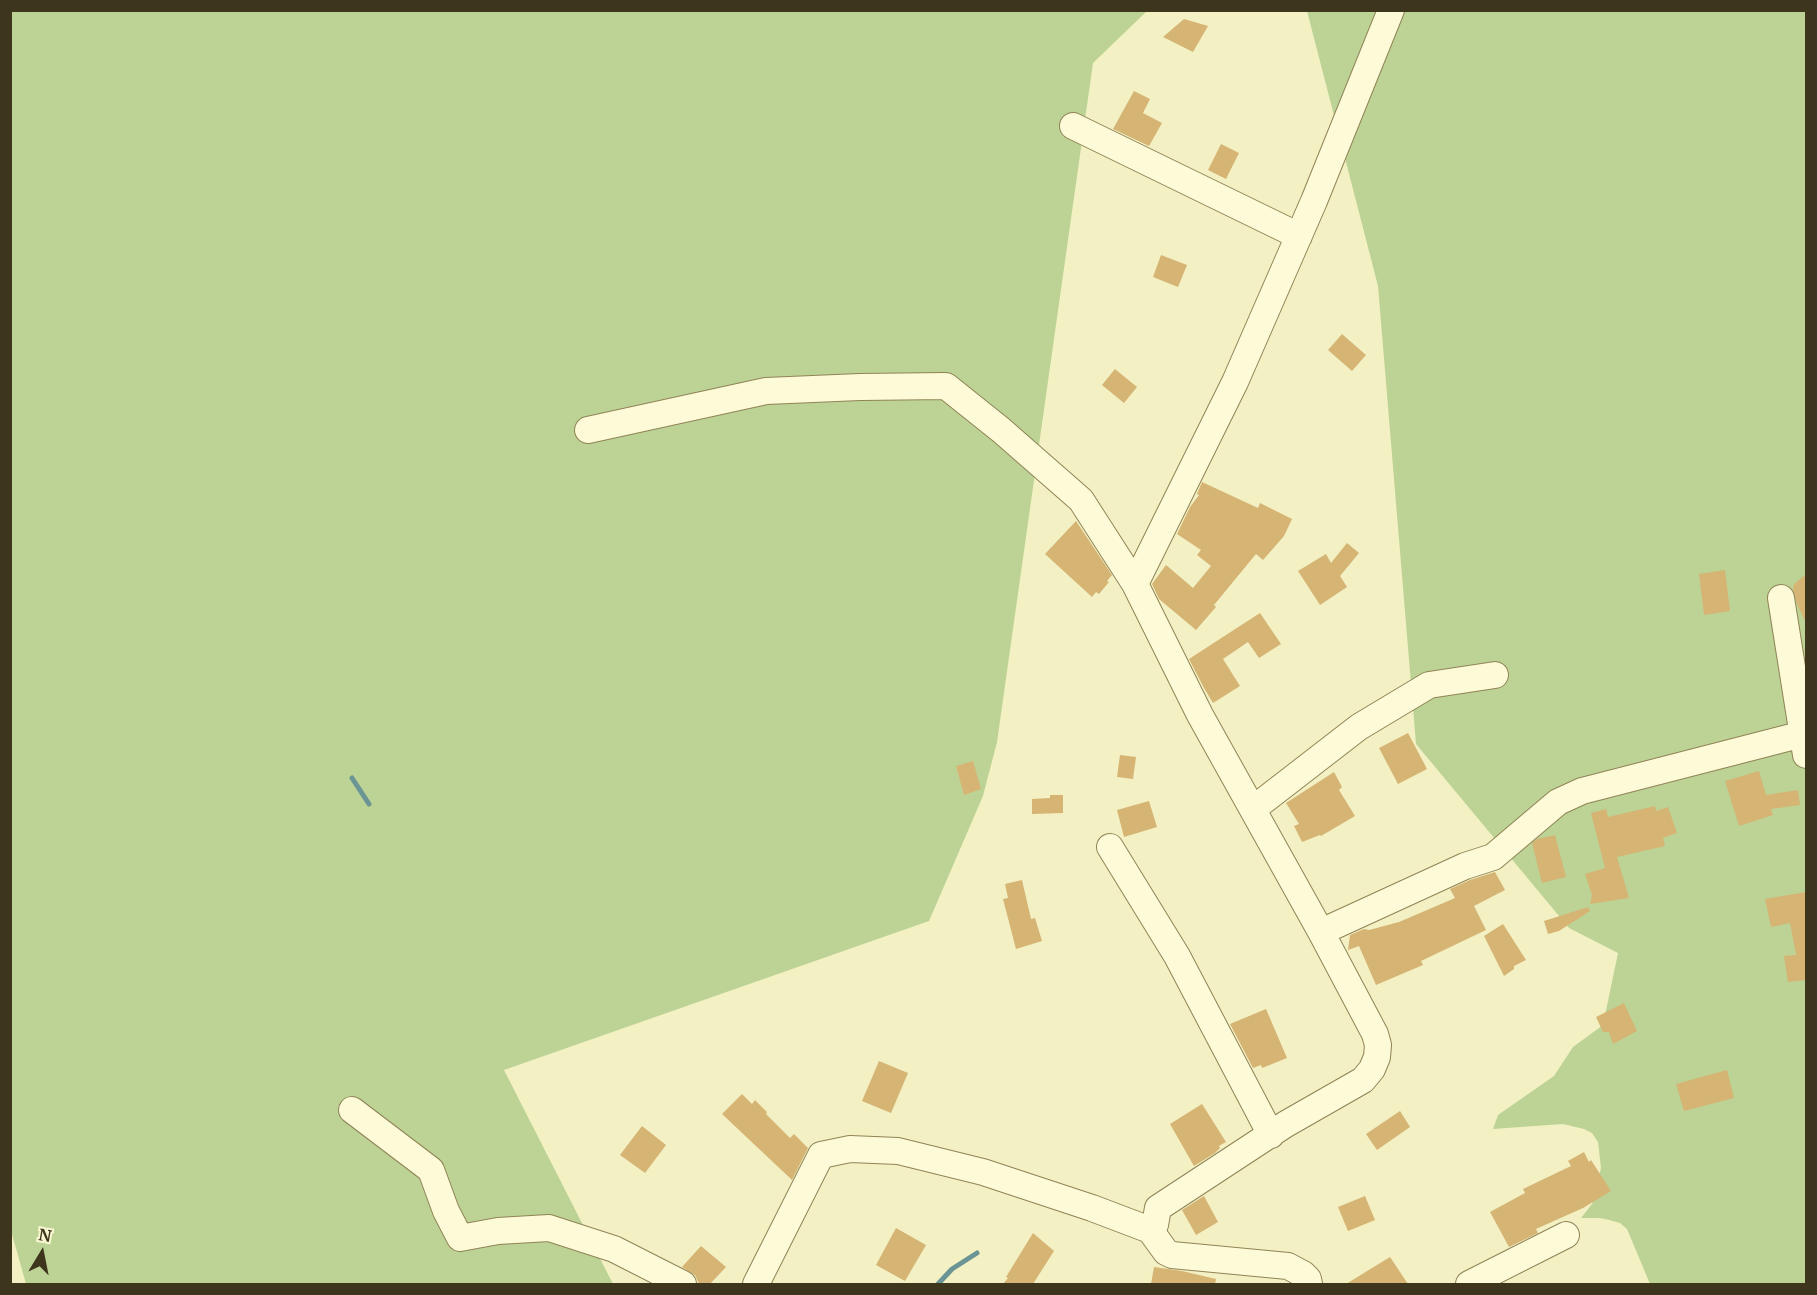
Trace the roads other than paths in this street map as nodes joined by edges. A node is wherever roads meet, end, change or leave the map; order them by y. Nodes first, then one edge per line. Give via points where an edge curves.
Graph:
1 (1391, 10) edge
2 (1073, 126) dead end
3 (1299, 236) junction
4 (588, 430) dead end
5 (1135, 584) junction
6 (1781, 598) dead end
7 (1495, 675) dead end
8 (1805, 745) edge
9 (1253, 809) junction
10 (1110, 847) dead end
11 (1321, 932) junction
12 (352, 1110) dead end
13 (1271, 1135) junction
14 (1150, 1230) junction
15 (1566, 1235) dead end
16 (683, 1284) edge
17 (756, 1284) edge
18 (1309, 1284) edge
19 (1468, 1284) edge

1 - 3 street
2 - 3 street
3 - 5 street via 1235,382
4 - 5 street via 766,391 946,386 1081,500
5 - 9 street via 1200,715
6 - 8 street
7 - 9 street via 1429,685 1359,727
8 - 11 street via 1582,791 1558,802 1493,857
9 - 11 street
10 - 13 street via 1177,956
11 - 13 street via 1375,1034 1377,1057 1363,1080
12 - 16 street via 431,1170 460,1238 549,1228 614,1249
13 - 14 street via 1158,1208
14 - 17 street via 983,1172 898,1152 850,1149 821,1155
14 - 18 street via 1172,1255 1288,1266 1303,1274
15 - 19 street

